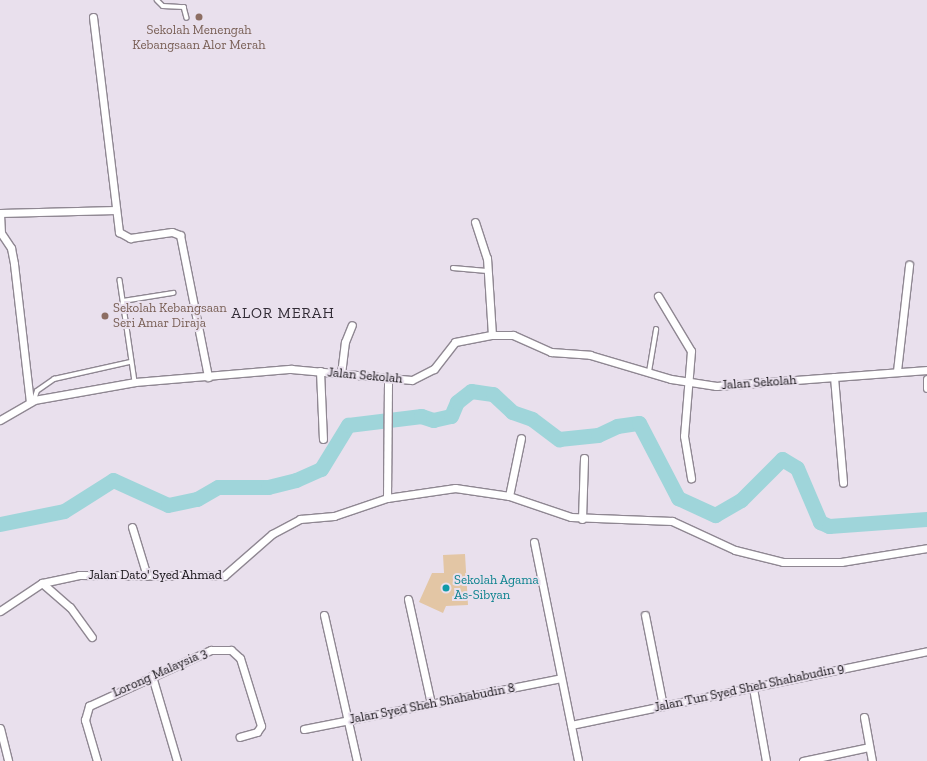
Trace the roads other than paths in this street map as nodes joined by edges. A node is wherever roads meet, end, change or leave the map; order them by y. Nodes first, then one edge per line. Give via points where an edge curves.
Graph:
1 (157, 0) edge
2 (93, 17) dead end
3 (187, 18) dead end
4 (116, 210) junction
5 (0, 214) edge
6 (475, 222) dead end
7 (909, 266) dead end
8 (453, 268) dead end
9 (488, 271) junction
10 (120, 280) dead end
11 (173, 293) dead end
12 (658, 296) dead end
13 (123, 301) junction
14 (352, 325) dead end
15 (656, 330) dead end
16 (492, 335) junction
17 (130, 362) junction
18 (927, 370) edge
19 (320, 371) junction
20 (897, 371) junction
21 (649, 373) junction
22 (340, 374) junction
23 (208, 376) junction
24 (834, 377) junction
25 (927, 379) edge
26 (388, 380) junction
27 (135, 382) junction
28 (689, 383) junction
29 (927, 388) edge
30 (32, 401) junction
31 (0, 420) edge
32 (521, 438) dead end
33 (322, 440) dead end
34 (584, 458) dead end
35 (690, 478) dead end
36 (843, 483) dead end
37 (509, 496) junction
38 (387, 498) junction
39 (582, 519) junction
40 (132, 527) dead end
41 (534, 542) dead end
42 (927, 548) edge
43 (147, 576) junction
44 (42, 583) junction
45 (408, 599) dead end
46 (0, 611) edge
47 (324, 615) dead end
48 (645, 615) dead end
49 (92, 637) dead end
50 (927, 651) edge
51 (152, 676) junction
52 (561, 678) junction
53 (753, 688) junction
54 (431, 704) junction
55 (663, 706) junction
56 (864, 717) dead end
57 (349, 720) junction
58 (571, 725) junction
59 (0, 728) edge
60 (304, 729) dead end
61 (240, 737) dead end
62 (870, 747) junction
63 (8, 761) edge
64 (97, 761) edge
65 (178, 761) edge
66 (357, 761) edge
67 (578, 761) edge
68 (766, 761) edge
69 (803, 761) edge
70 (872, 761) edge

1 - 3 lane via 163,6 184,7
2 - 4 street
4 - 5 street
4 - 23 street via 120,232 125,237 172,232 182,238
5 - 30 street via 1,233 11,248 14,264
6 - 9 street via 486,251
7 - 20 street
8 - 9 lane
9 - 16 street
10 - 13 lane
11 - 13 lane
12 - 28 street via 689,345
13 - 17 lane
14 - 22 street via 345,342
15 - 21 lane
16 - 21 street, Jalan Sekolah via 513,335 546,351 590,356
16 - 26 street, Jalan Sekolah via 455,342 434,369 420,378
17 - 27 lane
17 - 30 lane via 54,379 37,391
18 - 20 street, Jalan Sekolah
19 - 22 street, Jalan Sekolah
19 - 23 street, Jalan Sekolah via 264,370
19 - 33 street
20 - 24 street, Jalan Sekolah
21 - 28 street, Jalan Sekolah
22 - 26 street, Jalan Sekolah
23 - 27 street, Jalan Sekolah
24 - 28 street, Jalan Sekolah via 737,387
24 - 36 street
25 - 29 street
26 - 38 street
27 - 30 street, Jalan Sekolah
28 - 35 street via 684,448
30 - 31 street, Jalan Sekolah
32 - 37 street
34 - 39 street
37 - 38 street, Jalan Dato' Syed Ahmad via 463,487
37 - 39 street, Jalan Dato' Syed Ahmad
38 - 43 street, Jalan Dato' Syed Ahmad via 341,515 288,523 229,575
39 - 42 street, Jalan Dato' Syed Ahmad via 672,520 735,550 783,562 841,562
40 - 43 street
41 - 52 street
43 - 44 street, Jalan Dato' Syed Ahmad via 79,575
44 - 46 street, Jalan Dato' Syed Ahmad
44 - 49 street via 70,607
45 - 54 street
47 - 57 street
48 - 55 street
50 - 53 street, Jalan Tun Syed Sheh Shahabudin 9
51 - 61 street, Lorong Malaysia 3 via 211,650 237,654 261,726 257,732
51 - 64 street, Lorong Malaysia 3 via 92,703 86,710 85,720
51 - 65 street
52 - 54 street, Jalan Syed Sheh Shahabudin 8
52 - 58 street
53 - 55 street, Jalan Tun Syed Sheh Shahabudin 9
53 - 68 street
54 - 57 street, Jalan Syed Sheh Shahabudin 8
55 - 58 street, Jalan Tun Syed Sheh Shahabudin 9
56 - 62 street
57 - 60 street, Jalan Syed Sheh Shahabudin 8
57 - 66 street
58 - 67 street
59 - 63 street
62 - 69 street
62 - 70 street

